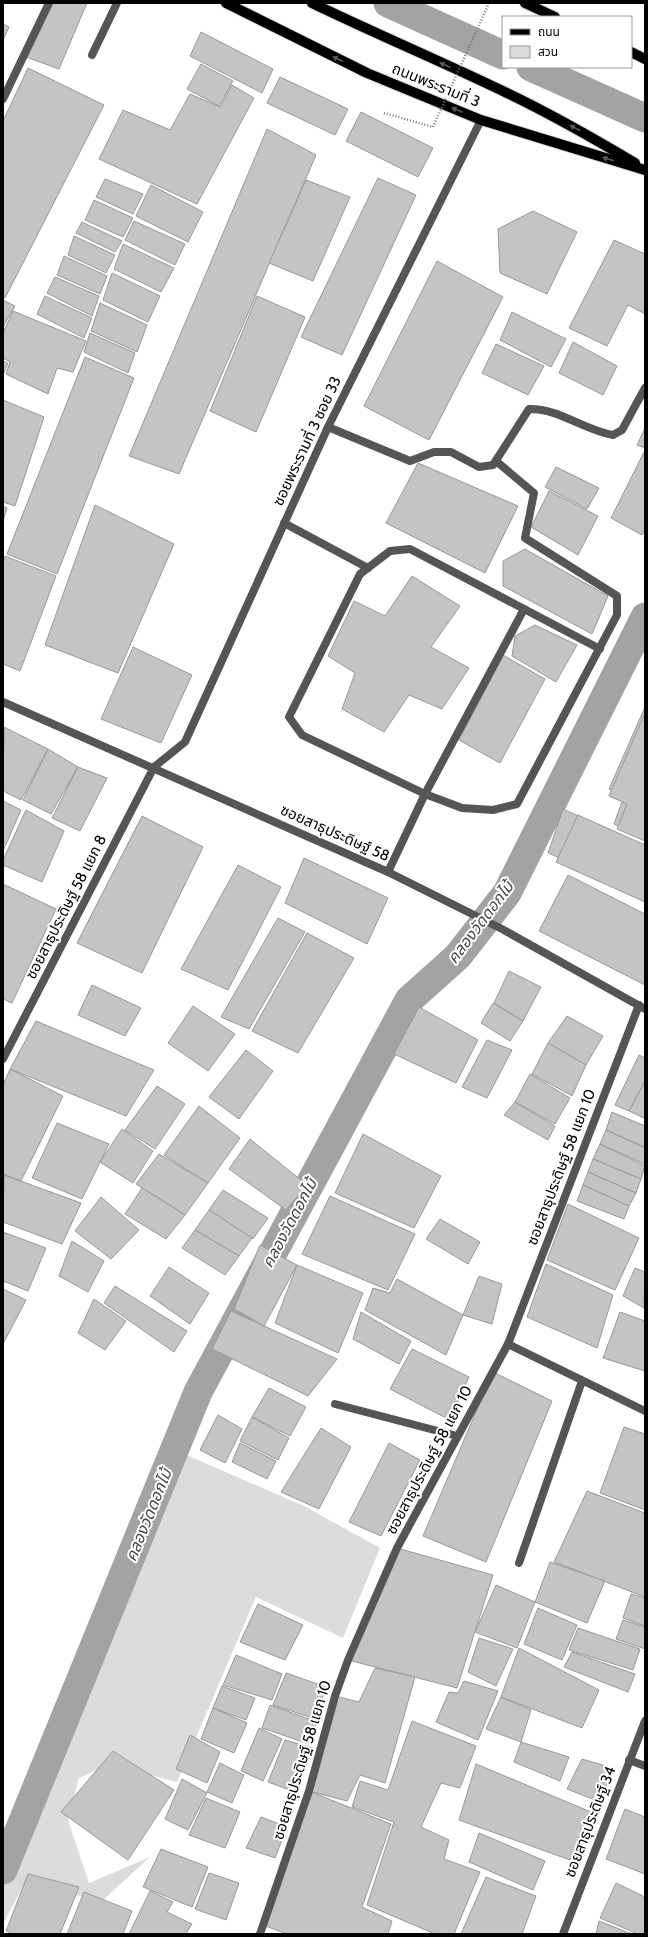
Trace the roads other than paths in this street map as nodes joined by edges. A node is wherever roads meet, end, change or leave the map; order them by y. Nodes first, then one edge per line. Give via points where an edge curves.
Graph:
1 (49, 3) edge
2 (117, 3) edge
3 (226, 3) edge
4 (312, 3) edge
5 (525, 3) edge
6 (553, 16) edge
7 (632, 52) edge
8 (92, 55) dead end
9 (645, 59) edge
10 (3, 100) edge
11 (481, 120) junction
12 (645, 169) edge
13 (645, 388) edge
14 (328, 427) junction
15 (496, 461) junction
16 (284, 523) junction
17 (368, 568) junction
18 (524, 609) junction
19 (600, 649) junction
20 (3, 702) edge
21 (154, 767) junction
22 (424, 794) junction
23 (388, 872) junction
24 (642, 1007) edge
25 (3, 1060) edge
26 (508, 1344) junction
27 (582, 1381) junction
28 (335, 1404) dead end
29 (645, 1411) edge
30 (457, 1436) junction
31 (519, 1563) dead end
32 (645, 1721) edge
33 (629, 1760) junction
34 (645, 1766) edge
35 (260, 1934) edge
36 (562, 1934) edge

1 - 10 street
2 - 8 street
11 -> 3 main road, ถนนพระรามที่ 3 via 367,73
12 -> 4 main road, ถนนพระรามที่ 3 via 543,111
5 - 6 main road
7 - 9 main road
12 -> 11 main road, ถนนพระรามที่ 3
11 - 14 street, ซอยพระรามที่ 3 ซอย 33
13 - 15 street via 622,430 613,435 600,433 541,409 529,409
14 - 15 street via 410,461 434,452 452,452 479,467 492,466
14 - 16 street, ซอยพระรามที่ 3 ซอย 33
15 - 19 street via 534,493 525,538 617,596 617,615
16 - 17 street
16 - 21 street, ซอยพระรามที่ 3 ซอย 33 via 185,742
17 - 18 street via 390,551 410,549
17 - 22 street via 360,574 289,717 302,735
18 - 19 street
18 - 22 street
19 - 22 street via 517,804 493,810 462,808
20 - 21 street, ซอยสาธุประดิษฐ์ 58
21 - 23 street, ซอยสาธุประดิษฐ์ 58
21 - 25 street, ซอยสาธุประดิษฐ์ 58 แยก 8
22 - 23 street
23 - 24 street, ซอยสาธุประดิษฐ์ 58 via 502,929
24 - 26 street, ซอยสาธุประดิษฐ์ 58 แยก 10
26 - 27 street
26 - 30 street, ซอยสาธุประดิษฐ์ 58 แยก 10
27 - 29 street
27 - 31 street
28 - 30 street
30 - 35 street, ซอยสาธุประดิษฐ์ 58 แยก 10 via 397,1548 348,1660 335,1696 310,1791
32 - 33 street, ซอยสาธุประดิษฐ์ 34
33 - 34 street
33 - 36 street, ซอยสาธุประดิษฐ์ 34

